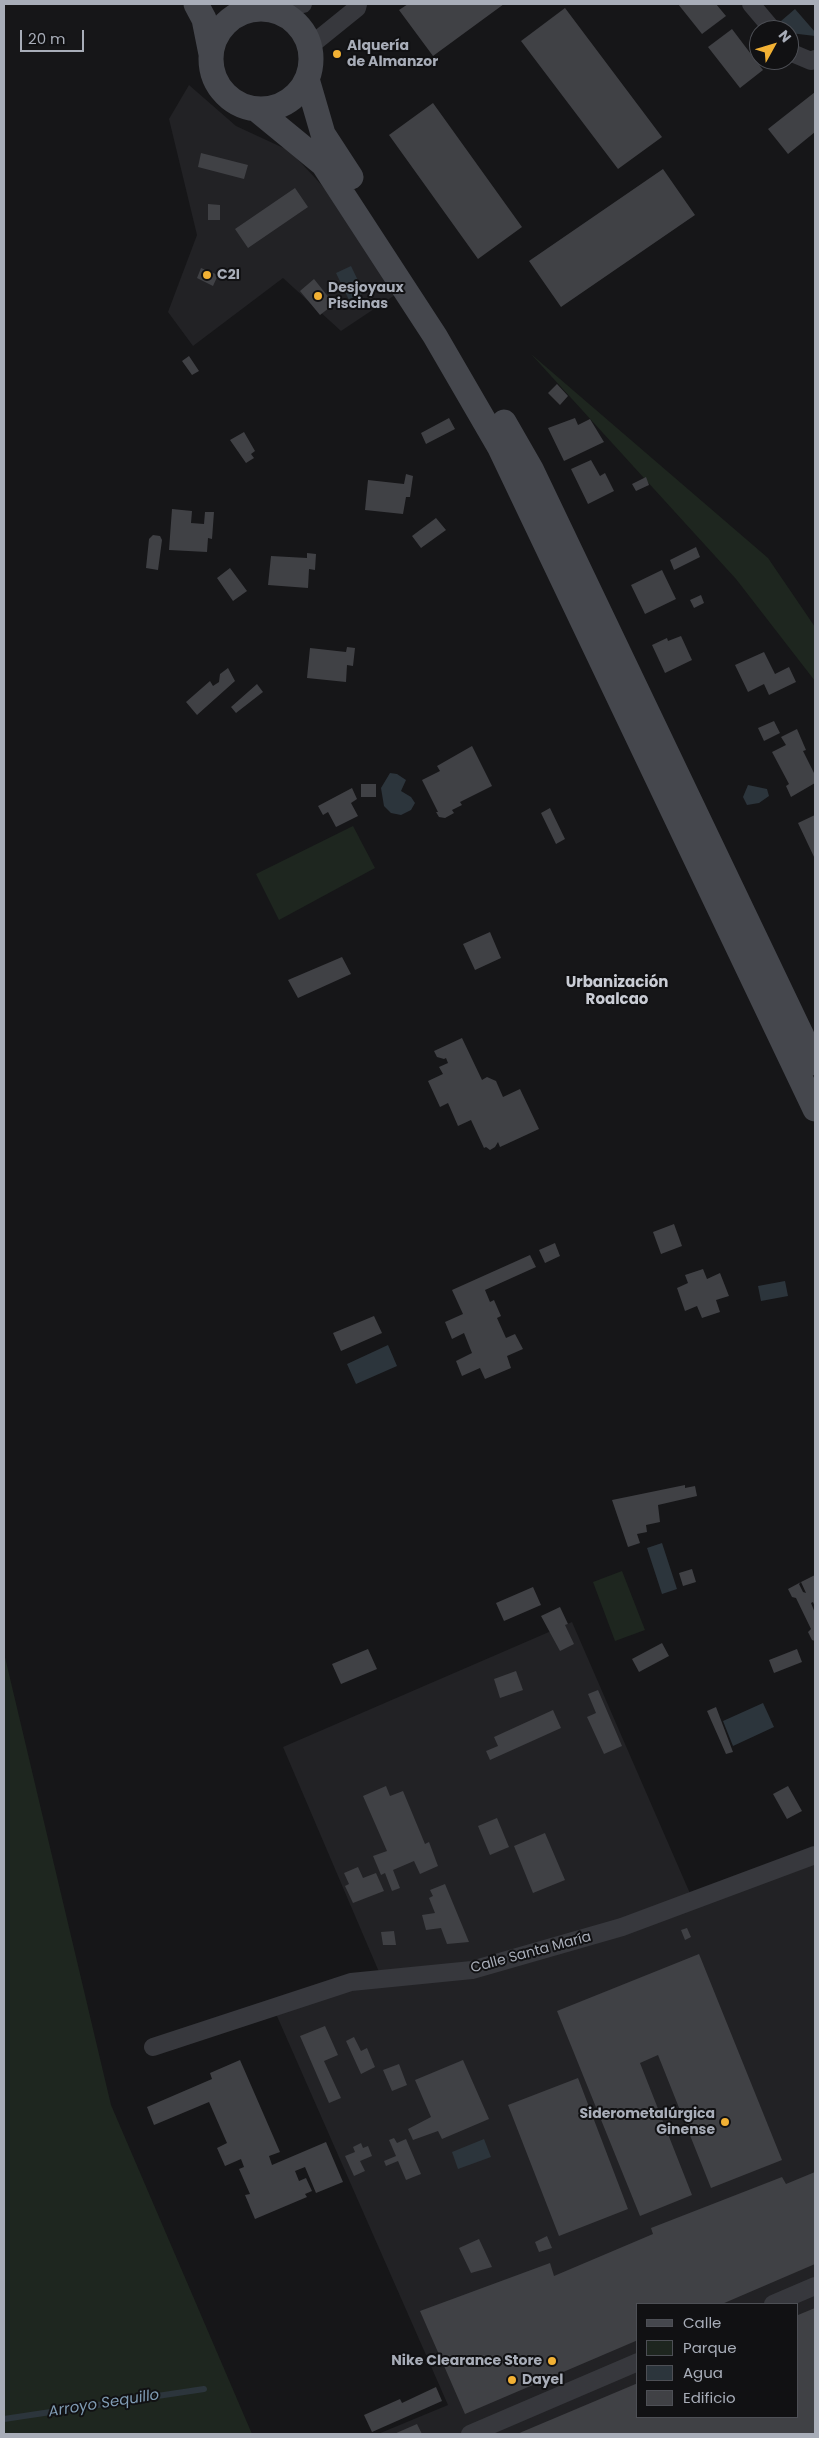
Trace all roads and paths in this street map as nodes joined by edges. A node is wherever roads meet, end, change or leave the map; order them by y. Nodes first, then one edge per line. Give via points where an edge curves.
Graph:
1 (196, 4) edge
2 (302, 4) edge
3 (751, 4) edge
4 (359, 5) edge
5 (255, 8) edge
6 (765, 20) edge
7 (310, 46) junction
8 (211, 54) junction
9 (799, 56) edge
10 (815, 59) edge
11 (307, 80) junction
12 (256, 108) junction
13 (815, 1063) edge
14 (815, 1109) edge
15 (815, 1855) edge
16 (153, 2047) dead end
17 (815, 2286) edge
18 (776, 2303) edge
19 (636, 2363) edge
20 (470, 2434) edge

1 - 8 main road via 204,19
2 - 5 street
3 - 6 street
4 - 7 street
5 - 7 main road via 297,23
5 - 8 main road via 226,23
7 - 11 main road
8 - 12 main road via 220,88 236,102
9 - 10 street via 810,61
11 - 12 main road via 281,105
11 - 13 main road via 323,134 460,345 531,469
12 - 14 main road via 323,164 435,336 500,448
15 - 16 street, Calle Santa María via 617,1929 472,1970 351,1982
17 - 18 street
19 - 20 street

